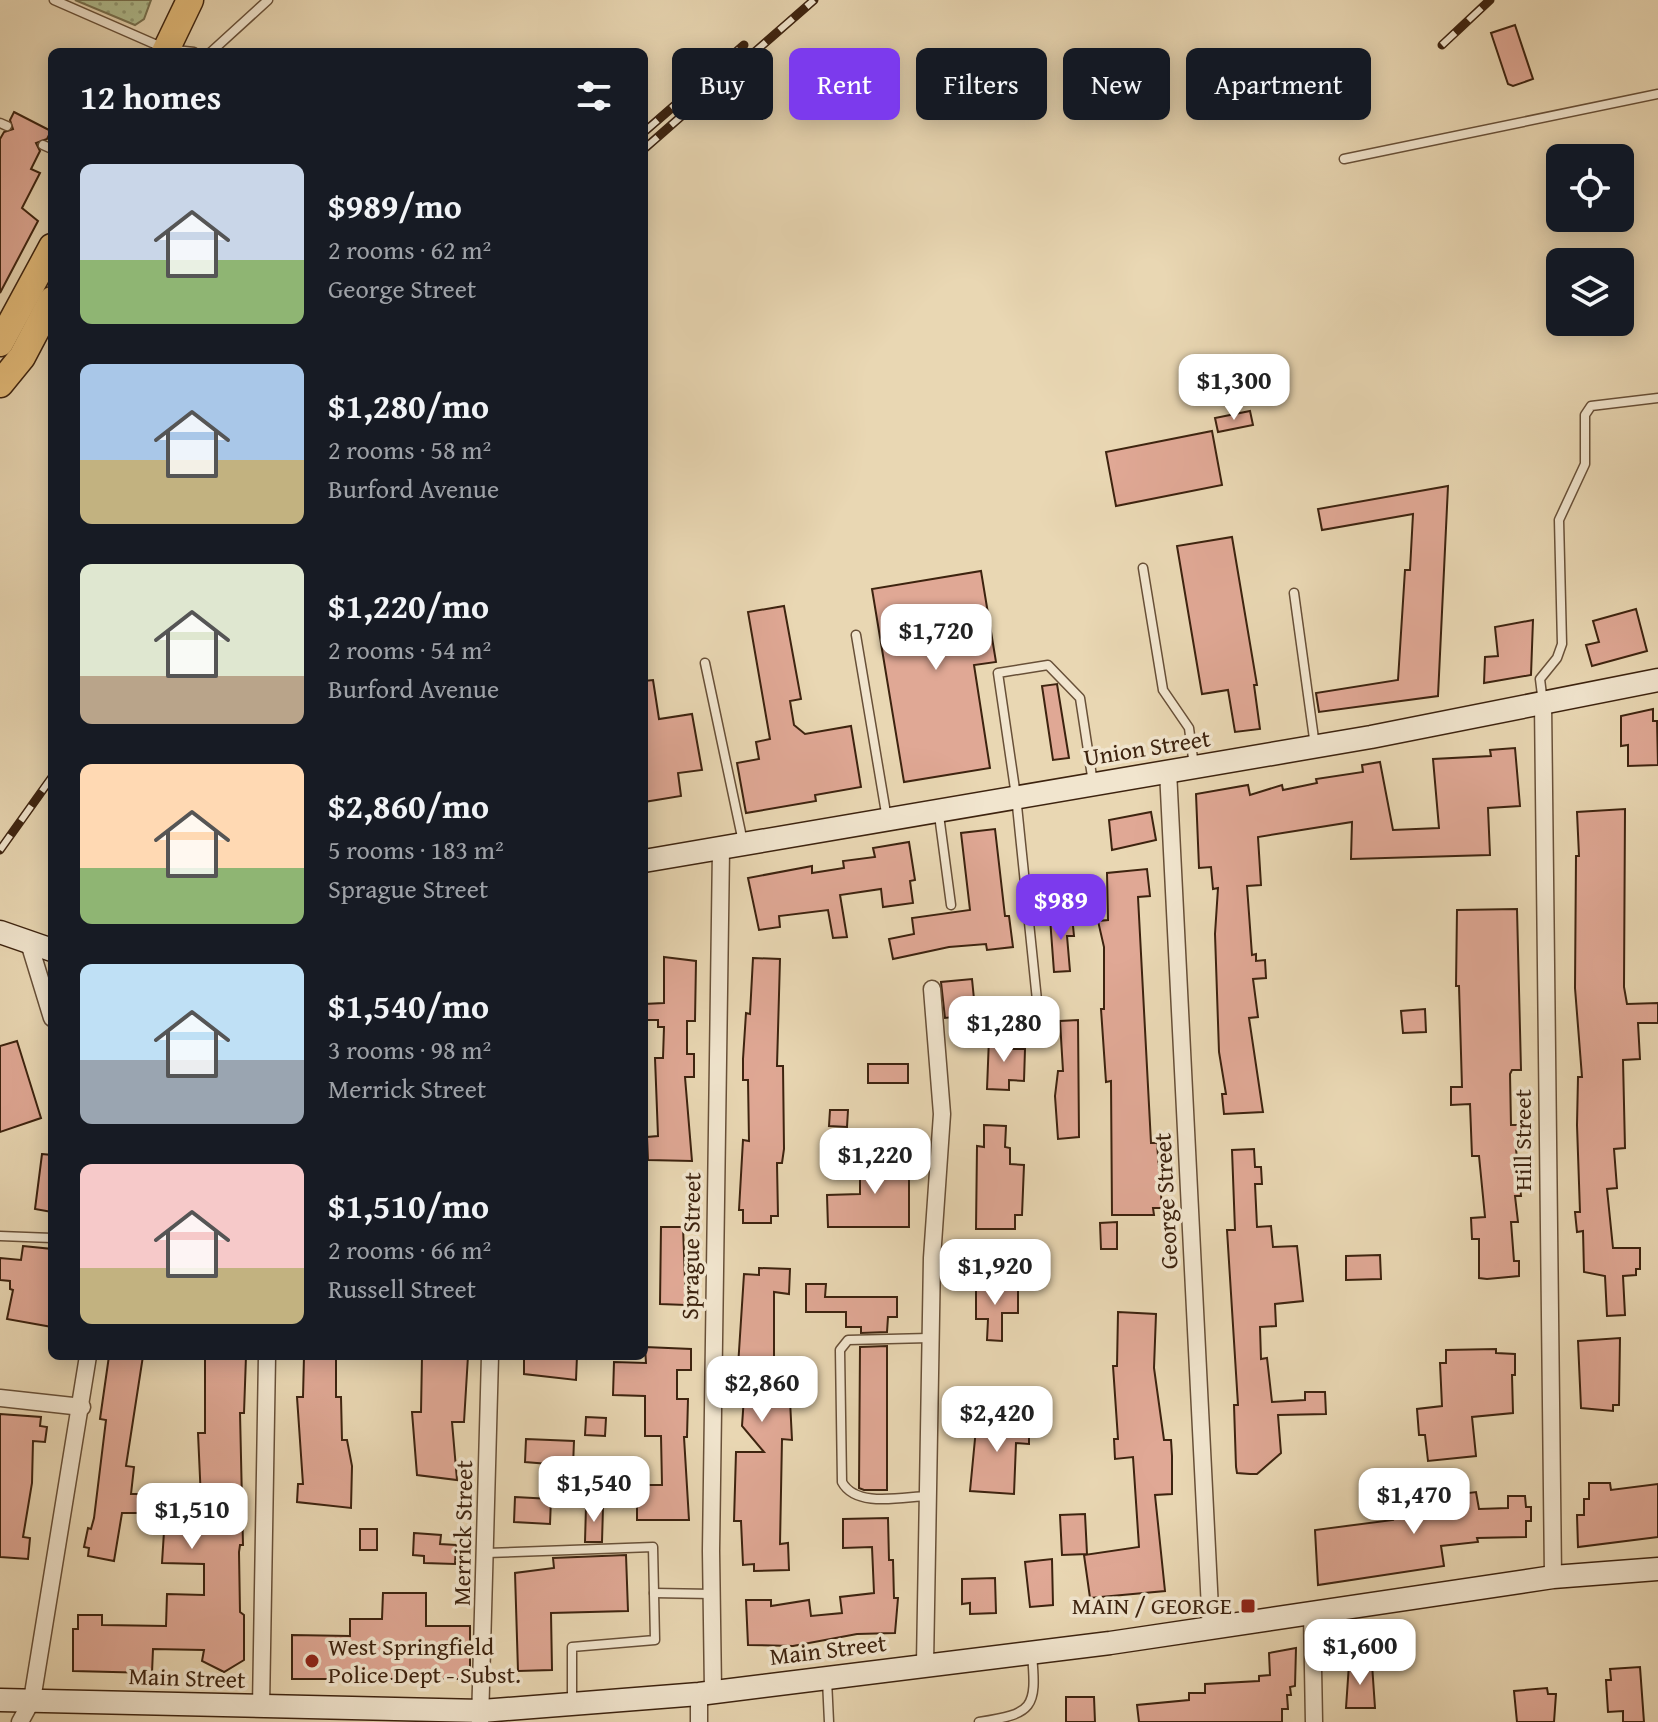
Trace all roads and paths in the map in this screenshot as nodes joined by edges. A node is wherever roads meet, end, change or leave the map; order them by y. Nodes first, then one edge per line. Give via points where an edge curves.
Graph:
1 (54, 0) edge
2 (268, 0) edge
3 (187, 1) edge
4 (162, 48) edge
5 (167, 48) edge
6 (215, 48) edge
7 (1658, 94) edge
8 (1344, 159) dead end
9 (48, 254) edge
10 (48, 308) edge
11 (0, 343) edge
12 (0, 384) edge
13 (1658, 398) edge
14 (1143, 568) dead end
15 (1294, 593) dead end
16 (856, 635) dead end
17 (705, 663) dead end
18 (1658, 680) edge
19 (1543, 703) junction
20 (1315, 747) junction
21 (1194, 767) junction
22 (1168, 771) junction
23 (1093, 783) junction
24 (1016, 796) junction
25 (938, 810) junction
26 (887, 819) junction
27 (744, 845) junction
28 (721, 849) junction
29 (648, 860) edge
30 (951, 905) dead end
31 (0, 932) edge
32 (29, 943) junction
33 (48, 949) edge
34 (932, 989) dead end
35 (48, 1005) edge
36 (1038, 1010) dead end
37 (0, 1236) edge
38 (48, 1238) edge
39 (929, 1338) junction
40 (88, 1360) edge
41 (267, 1360) edge
42 (490, 1360) edge
43 (0, 1398) edge
44 (82, 1407) junction
45 (927, 1496) junction
46 (487, 1553) junction
47 (1658, 1569) edge
48 (1553, 1577) junction
49 (654, 1593) junction
50 (712, 1594) junction
51 (1312, 1613) junction
52 (1211, 1629) junction
53 (1032, 1651) junction
54 (925, 1664) junction
55 (827, 1676) junction
56 (706, 1692) junction
57 (0, 1700) edge
58 (32, 1700) junction
59 (572, 1704) junction
60 (261, 1707) junction
61 (234, 1713) edge
62 (382, 1716) edge
63 (481, 1716) edge
64 (20, 1722) edge
65 (699, 1722) edge
66 (829, 1722) edge
67 (979, 1722) edge
68 (1314, 1722) edge

1 - 4 lane
2 - 6 lane
3 - 5 main road
7 - 8 lane
9 - 11 main road
10 - 12 main road via 22,357
13 - 19 lane via 1591,406 1585,415 1585,464 1559,520 1562,644 1540,679
14 - 21 lane via 1163,690 1189,728
15 - 20 lane
16 - 26 lane
17 - 27 lane
18 - 19 street, Union Street
19 - 20 street, Union Street
19 - 48 street, Hill Street
20 - 21 street, Union Street
21 - 22 street, Union Street
22 - 23 street, Union Street
22 - 52 street, George Street
23 - 24 street, Union Street
23 - 24 lane via 1080,698 1048,665 998,673
24 - 25 street, Union Street
24 - 36 lane
25 - 26 street, Union Street
25 - 30 lane
26 - 27 street, Union Street
27 - 28 street, Union Street
28 - 29 street, Union Street
28 - 50 street, Sprague Street
31 - 32 street
32 - 33 street
32 - 35 street
34 - 39 street via 942,1114
37 - 38 lane
39 - 45 street
39 - 45 lane via 848,1340 840,1350 846,1490 862,1497
40 - 44 street
41 - 60 street
42 - 46 street, Merrick Street
43 - 44 street
44 - 58 street
45 - 54 street
46 - 49 lane via 653,1547
46 - 63 street, Merrick Street
47 - 48 street, Main Street
48 - 51 street, Main Street
49 - 50 lane
49 - 59 lane via 655,1640 572,1647
50 - 56 street, Sprague Street
51 - 52 street, Main Street
51 - 68 street
52 - 53 street, Main Street
53 - 54 street, Main Street
53 - 67 lane via 1036,1691 1029,1708 1010,1718
54 - 55 street, Main Street
55 - 56 street, Main Street
55 - 66 lane
56 - 59 street, Main Street
56 - 65 street, Sprague Street
57 - 58 street, Main Street
58 - 61 street, Main Street
58 - 64 street
59 - 63 street, Main Street
60 - 61 street, Main Street
60 - 62 street, Main Street
62 - 63 street, Main Street

